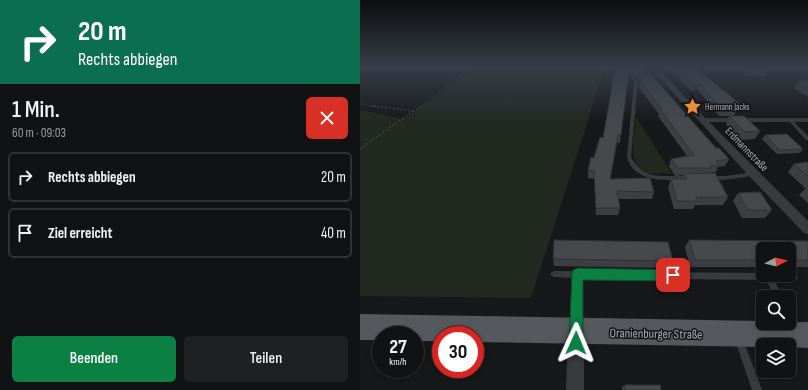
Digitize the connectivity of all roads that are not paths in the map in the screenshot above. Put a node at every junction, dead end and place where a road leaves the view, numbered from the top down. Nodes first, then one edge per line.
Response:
1 (636, 85) edge
2 (670, 85) edge
3 (702, 120) junction
4 (790, 120) junction
5 (808, 120) edge
6 (808, 139) edge
7 (753, 174) junction
8 (696, 178) edge
9 (703, 178) edge
10 (808, 229) edge
11 (554, 274) dead end
12 (578, 274) junction
13 (756, 277) edge
14 (360, 327) edge
15 (799, 328) edge
16 (576, 331) junction
17 (736, 334) junction
18 (575, 390) edge
19 (757, 390) edge

1 - 8 lane
2 - 3 street, Erdmannstraße
3 - 4 street
3 - 7 street, Erdmannstraße
4 - 5 street
4 - 6 lane
7 - 9 lane
7 - 10 street, Erdmannstraße
11 - 12 lane
12 - 13 lane
12 - 16 lane
14 - 16 main road, Oranienburger Straße
15 - 17 main road, Oranienburger Straße
16 - 17 main road, Oranienburger Straße
16 - 18 street
17 - 19 lane

